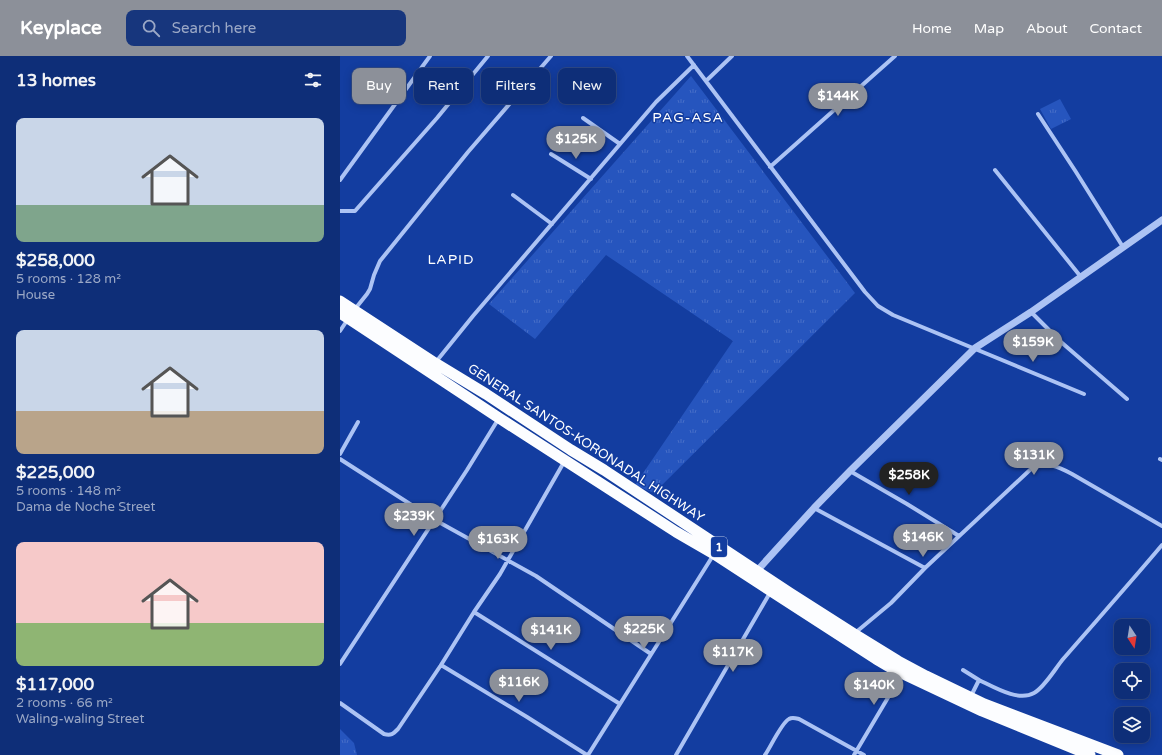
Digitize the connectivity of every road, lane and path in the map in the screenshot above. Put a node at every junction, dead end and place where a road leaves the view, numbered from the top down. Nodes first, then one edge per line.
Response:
1 (430, 56) edge
2 (488, 56) edge
3 (551, 56) edge
4 (687, 56) edge
5 (732, 56) edge
6 (895, 56) edge
7 (694, 64) junction
8 (706, 80) junction
9 (1038, 114) dead end
10 (584, 118) dead end
11 (620, 144) junction
12 (551, 154) dead end
13 (770, 167) junction
14 (995, 170) dead end
15 (591, 179) junction
16 (340, 180) edge
17 (513, 195) dead end
18 (340, 211) edge
19 (1162, 220) edge
20 (552, 224) junction
21 (1123, 247) junction
22 (1081, 277) junction
23 (340, 301) edge
24 (1031, 312) junction
25 (347, 314) edge
26 (340, 331) edge
27 (975, 348) junction
28 (433, 368) junction
29 (1084, 394) dead end
30 (1127, 399) dead end
31 (499, 418) junction
32 (358, 422) dead end
33 (340, 454) edge
34 (340, 459) edge
35 (565, 460) junction
36 (850, 471) junction
37 (814, 508) junction
38 (435, 520) junction
39 (1162, 526) edge
40 (959, 536) junction
41 (1162, 545) edge
42 (714, 554) junction
43 (507, 560) junction
44 (925, 568) junction
45 (754, 575) junction
46 (773, 587) junction
47 (474, 612) junction
48 (854, 634) junction
49 (651, 654) junction
50 (340, 664) edge
51 (441, 665) junction
52 (905, 669) junction
53 (962, 670) dead end
54 (979, 680) junction
55 (971, 697) junction
56 (340, 703) edge
57 (620, 704) junction
58 (855, 753) edge
59 (587, 755) edge
60 (676, 755) edge
61 (765, 755) edge
62 (864, 755) edge
63 (1090, 755) edge
64 (1118, 755) edge

1 - 16 street
2 - 18 street
3 - 25 street
4 - 7 street
5 - 8 street
6 - 13 street
7 - 8 street
7 - 11 street
8 - 13 street
9 - 21 street
10 - 11 street
11 - 15 street
12 - 15 street
13 - 27 street
14 - 22 street
15 - 20 street
17 - 20 street
19 - 21 street
20 - 28 street
21 - 22 street
22 - 24 street
23 - 25 highway, GENERAL SANTOS-KORONADAL HIGHWAY / 1
24 - 27 street
24 - 30 street
25 - 26 street
25 - 28 highway, GENERAL SANTOS-KORONADAL HIGHWAY / 1
27 - 29 street
27 - 36 street
28 - 31 highway, GENERAL SANTOS-KORONADAL HIGHWAY / 1
28 - 45 highway, GENERAL SANTOS-KORONADAL HIGHWAY / 1
31 - 35 highway, GENERAL SANTOS-KORONADAL HIGHWAY / 1
31 - 38 street
32 - 33 street
34 - 38 street
35 - 42 highway, GENERAL SANTOS-KORONADAL HIGHWAY / 1
35 - 43 street
36 - 37 street
36 - 40 street
37 - 44 street
37 - 45 street
38 - 43 street
38 - 50 street
39 - 40 street
40 - 44 street
41 - 54 street
42 - 45 highway, GENERAL SANTOS-KORONADAL HIGHWAY / 1
42 - 49 street
43 - 47 street
43 - 49 street
44 - 48 street
45 - 46 highway, GENERAL SANTOS-KORONADAL HIGHWAY / 1
46 - 48 highway, GENERAL SANTOS-KORONADAL HIGHWAY / 1
46 - 52 highway, GENERAL SANTOS-KORONADAL HIGHWAY / 1
46 - 60 street
47 - 51 street
47 - 57 street
48 - 52 highway, GENERAL SANTOS-KORONADAL HIGHWAY / 1
49 - 57 street
51 - 56 street
51 - 59 street
52 - 55 highway, GENERAL SANTOS-KORONADAL HIGHWAY / 1
52 - 58 street
52 - 63 highway, GENERAL SANTOS-KORONADAL HIGHWAY / 1
53 - 54 street
54 - 55 street
55 - 64 highway, GENERAL SANTOS-KORONADAL HIGHWAY / 1
57 - 59 street
58 - 61 street
58 - 62 street

